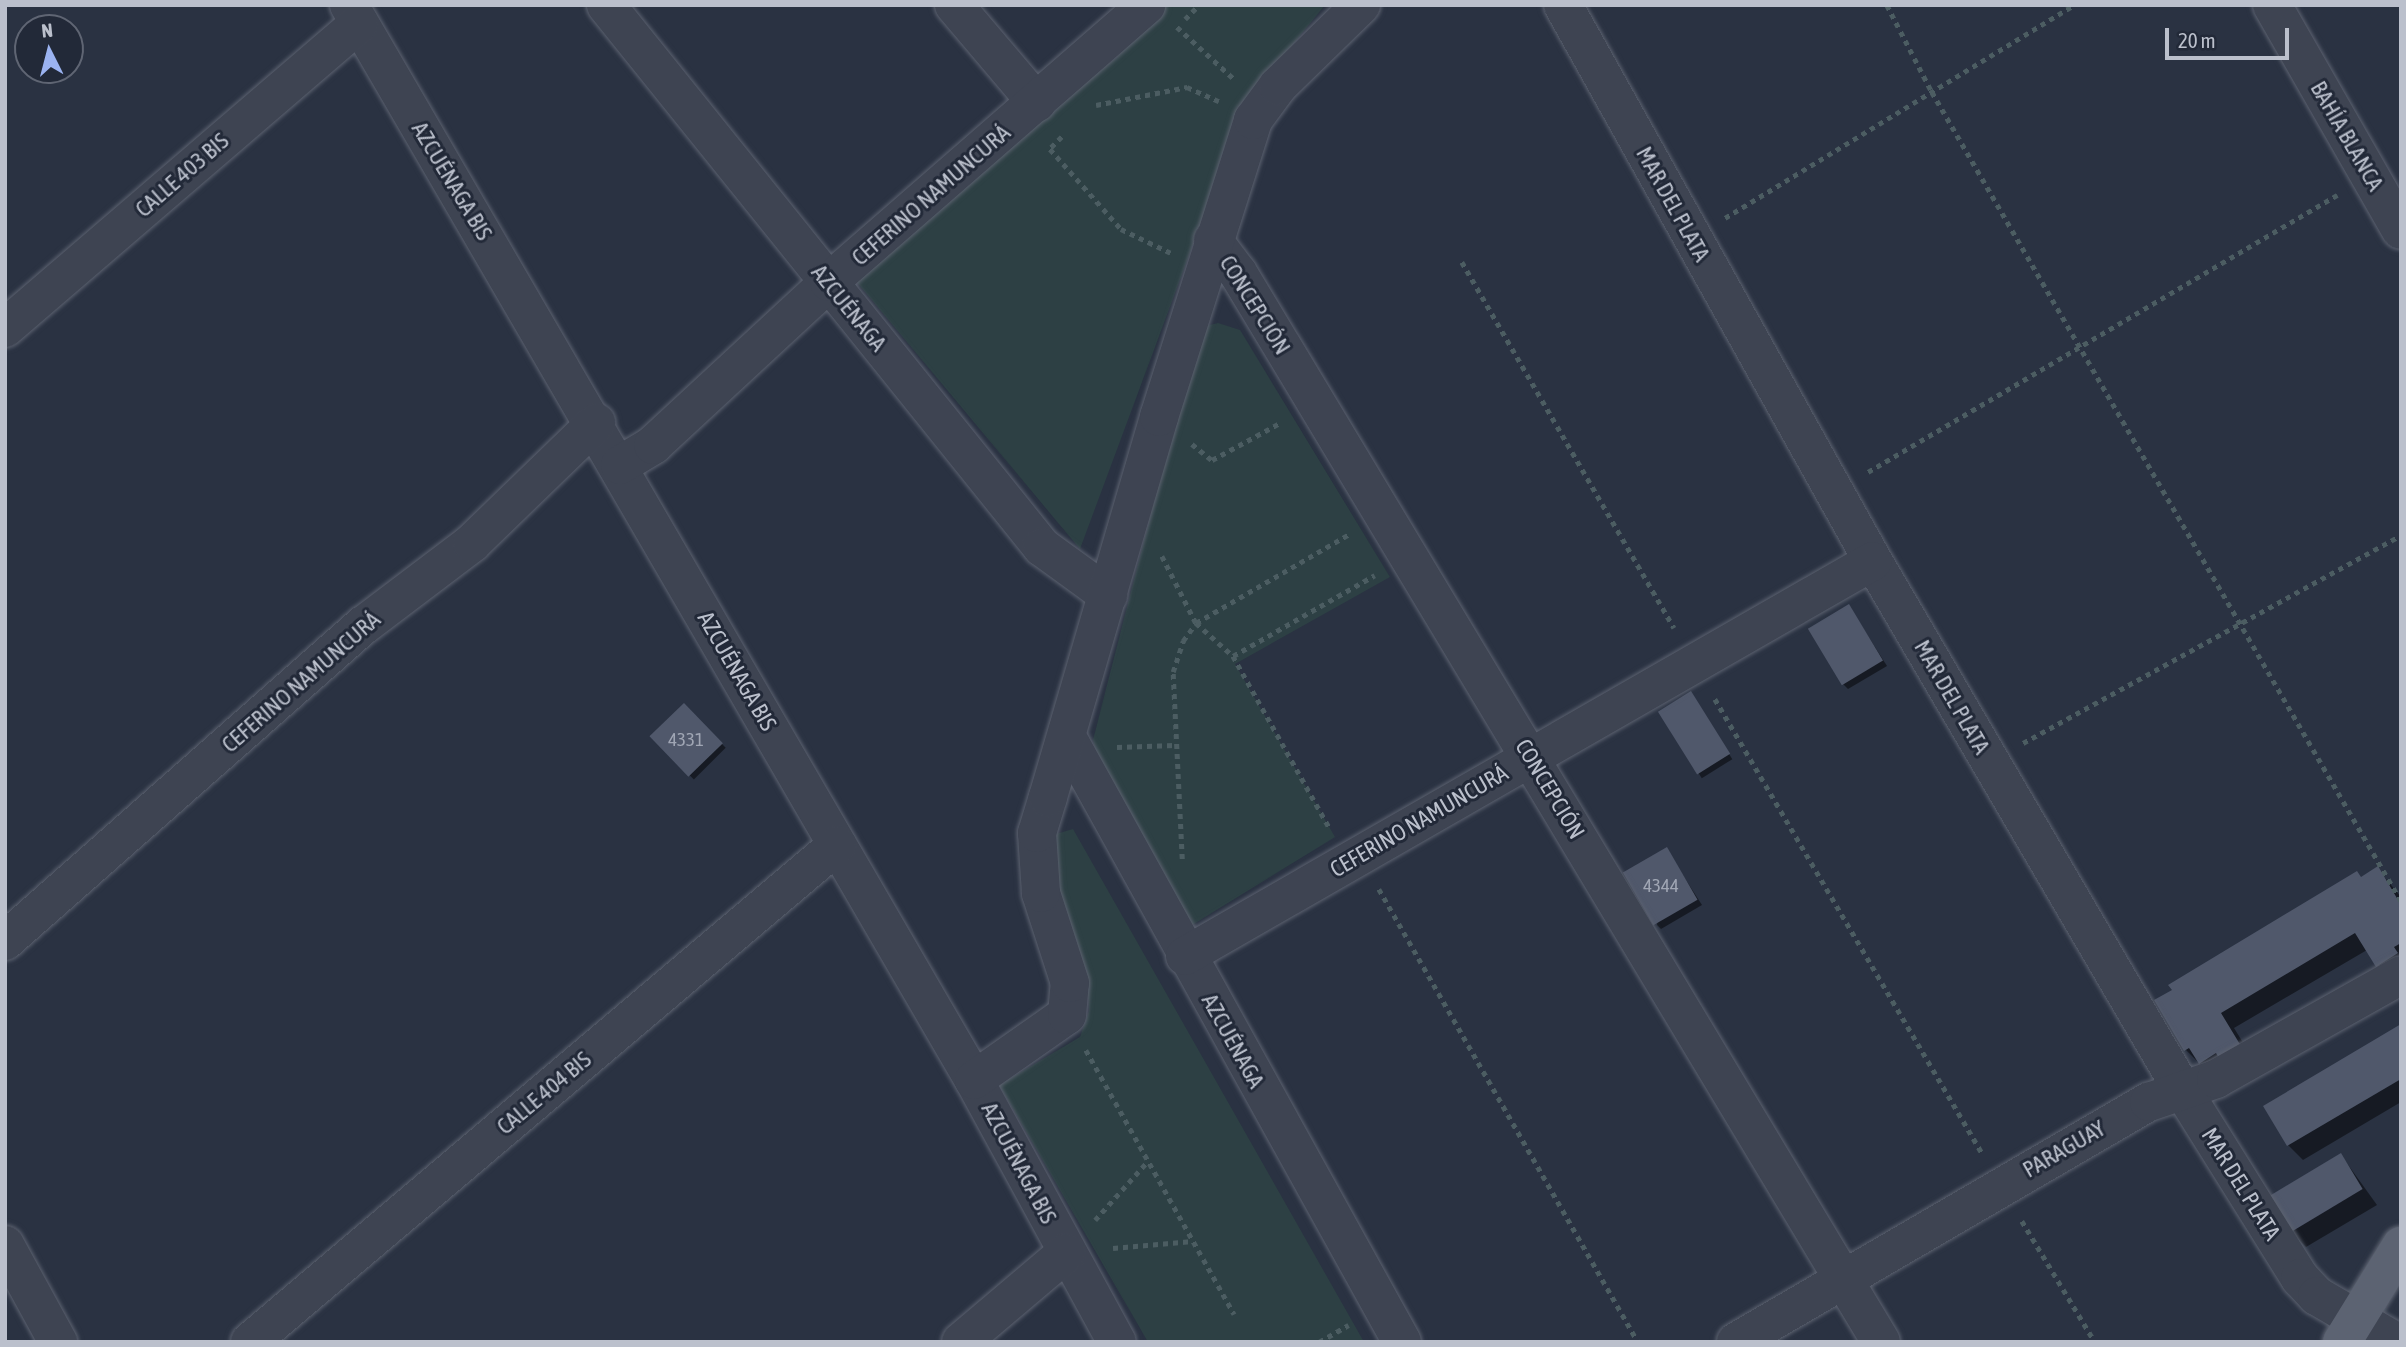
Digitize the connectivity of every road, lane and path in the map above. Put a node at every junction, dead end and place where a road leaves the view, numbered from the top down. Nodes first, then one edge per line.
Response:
1 (606, 5) edge
2 (954, 5) edge
3 (1199, 5) edge
4 (1361, 5) edge
5 (1563, 5) edge
6 (1887, 5) edge
7 (2074, 5) edge
8 (2272, 5) edge
9 (354, 14) edge
10 (1161, 20) edge
11 (1177, 26) junction
12 (1233, 78) dead end
13 (1931, 92) junction
14 (1104, 97) dead end
15 (1220, 102) dead end
16 (1037, 103) junction
17 (1095, 105) junction
18 (1086, 114) dead end
19 (1068, 132) dead end
20 (2369, 176) junction
21 (2401, 230) edge
22 (1692, 238) junction
23 (1213, 240) junction
24 (1174, 255) dead end
25 (1462, 262) dead end
26 (829, 282) junction
27 (5, 328) edge
28 (2079, 346) junction
29 (1316, 404) junction
30 (1159, 417) junction
31 (596, 423) junction
32 (620, 465) junction
33 (1834, 492) junction
34 (1135, 502) junction
35 (1383, 515) junction
36 (2401, 535) edge
37 (1408, 556) junction
38 (1873, 561) junction
39 (1108, 595) junction
40 (1196, 623) junction
41 (2241, 625) junction
42 (1233, 656) junction
43 (1695, 664) junction
44 (1175, 745) junction
45 (1073, 752) junction
46 (1530, 756) junction
47 (1989, 762) junction
48 (837, 845) junction
49 (1354, 858) junction
50 (1182, 867) dead end
51 (2401, 901) edge
52 (5, 941) edge
53 (1185, 956) junction
54 (2401, 975) edge
55 (1067, 1015) junction
56 (974, 1080) junction
57 (2183, 1091) junction
58 (1149, 1161) junction
59 (2001, 1185) junction
60 (1193, 1241) junction
61 (5, 1245) edge
62 (2401, 1246) edge
63 (1066, 1252) junction
64 (1843, 1278) junction
65 (1234, 1314) dead end
66 (2349, 1330) edge
67 (58, 1342) edge
68 (250, 1342) edge
69 (961, 1342) edge
70 (1116, 1342) edge
71 (1402, 1342) edge
72 (1638, 1342) edge
73 (1736, 1342) edge
74 (1881, 1342) edge
75 (2095, 1342) edge
76 (2396, 1342) edge

1 - 26 street, AZCUÉNAGA
2 - 16 street
3 - 11 path
4 - 23 street
5 - 22 street, MAR DEL PLATA
6 - 13 path
7 - 13 path
8 - 20 street, BAHÍA BLANCA
9 - 27 street, CALLE 403 BIS
9 - 31 street, AZCUÉNAGA BIS
10 - 11 path
10 - 11 path
10 - 16 street, CEFERINO NAMUNCURÁ
11 - 12 path
13 - 22 path
13 - 28 path
14 - 17 path
15 - 17 path
16 - 26 street, CEFERINO NAMUNCURÁ
17 - 18 path
19 - 24 path
20 - 21 street, BAHÍA BLANCA
20 - 28 path
22 - 33 street, MAR DEL PLATA
23 - 29 street, CONCEPCIÓN
23 - 30 street
25 - 43 path
26 - 32 street, CEFERINO NAMUNCURÁ
26 - 39 street, AZCUÉNAGA
28 - 33 path
28 - 41 path
29 - 30 path
29 - 35 street, CONCEPCIÓN
30 - 34 street
31 - 32 street, AZCUÉNAGA BIS
31 - 52 street, CEFERINO NAMUNCURÁ
32 - 48 street, AZCUÉNAGA BIS
33 - 38 street, MAR DEL PLATA
34 - 39 street
34 - 40 path
35 - 37 street, CONCEPCIÓN
35 - 40 path
36 - 41 path
37 - 42 path
37 - 46 street, CONCEPCIÓN
38 - 43 street, CEFERINO NAMUNCURÁ
38 - 47 street, MAR DEL PLATA
39 - 45 street
40 - 42 path
40 - 44 path
41 - 47 path
41 - 51 path
42 - 49 path
43 - 46 street, CEFERINO NAMUNCURÁ
43 - 59 path
44 - 45 path
44 - 50 path
45 - 53 street, AZCUÉNAGA
45 - 55 street
46 - 49 street, CEFERINO NAMUNCURÁ
46 - 64 street, CONCEPCIÓN
47 - 57 street, MAR DEL PLATA
48 - 56 street, AZCUÉNAGA BIS
48 - 68 street, CALLE 404 BIS
49 - 53 street, CEFERINO NAMUNCURÁ
49 - 72 path
53 - 71 street, AZCUÉNAGA
54 - 57 street, PARAGUAY
55 - 56 street
55 - 58 path
56 - 63 street, AZCUÉNAGA BIS
57 - 59 street, PARAGUAY
57 - 66 street, MAR DEL PLATA
58 - 60 path
58 - 63 path
59 - 64 street, PARAGUAY
59 - 75 path
60 - 63 path
60 - 65 path
61 - 67 street
62 - 66 main road
63 - 69 street
63 - 70 street, AZCUÉNAGA BIS
64 - 73 street, PARAGUAY
64 - 74 street, CONCEPCIÓN
66 - 76 street, MAR DEL PLATA

